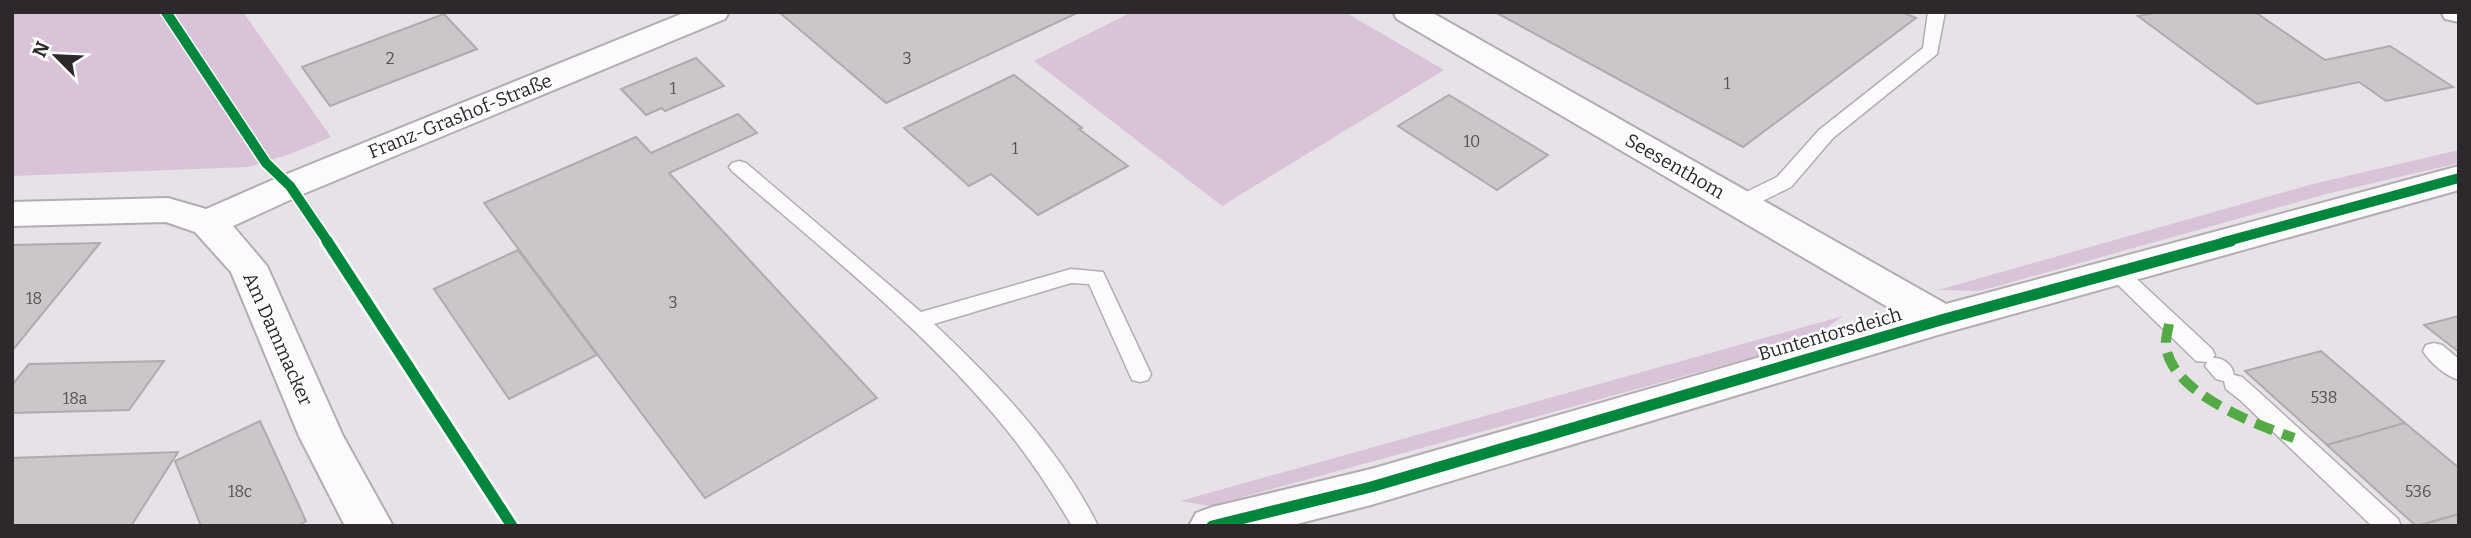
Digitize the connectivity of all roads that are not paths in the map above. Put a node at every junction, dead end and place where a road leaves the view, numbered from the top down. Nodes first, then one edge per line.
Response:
1 (714, 12) edge
2 (1408, 12) edge
3 (1937, 12) edge
4 (739, 167) dead end
5 (2459, 178) edge
6 (1739, 204) junction
7 (12, 214) edge
8 (208, 223) junction
9 (2118, 273) junction
10 (1941, 320) junction
11 (917, 321) junction
12 (2434, 351) dead end
13 (2459, 372) edge
14 (1140, 374) dead end
15 (1217, 525) edge
16 (370, 526) edge
17 (1086, 526) edge
18 (2389, 526) edge

1 - 8 street, Franz-Grashof-Straße
2 - 6 street, Seesenthom
3 - 6 lane
4 - 11 lane
5 - 9 street, Buntentorsdeich
6 - 10 street, Seesenthom
7 - 8 street, Am Dammacker
8 - 16 street, Am Dammacker
9 - 10 street, Buntentorsdeich
9 - 18 lane
10 - 15 street, Buntentorsdeich
11 - 14 lane
11 - 17 lane
12 - 13 lane

